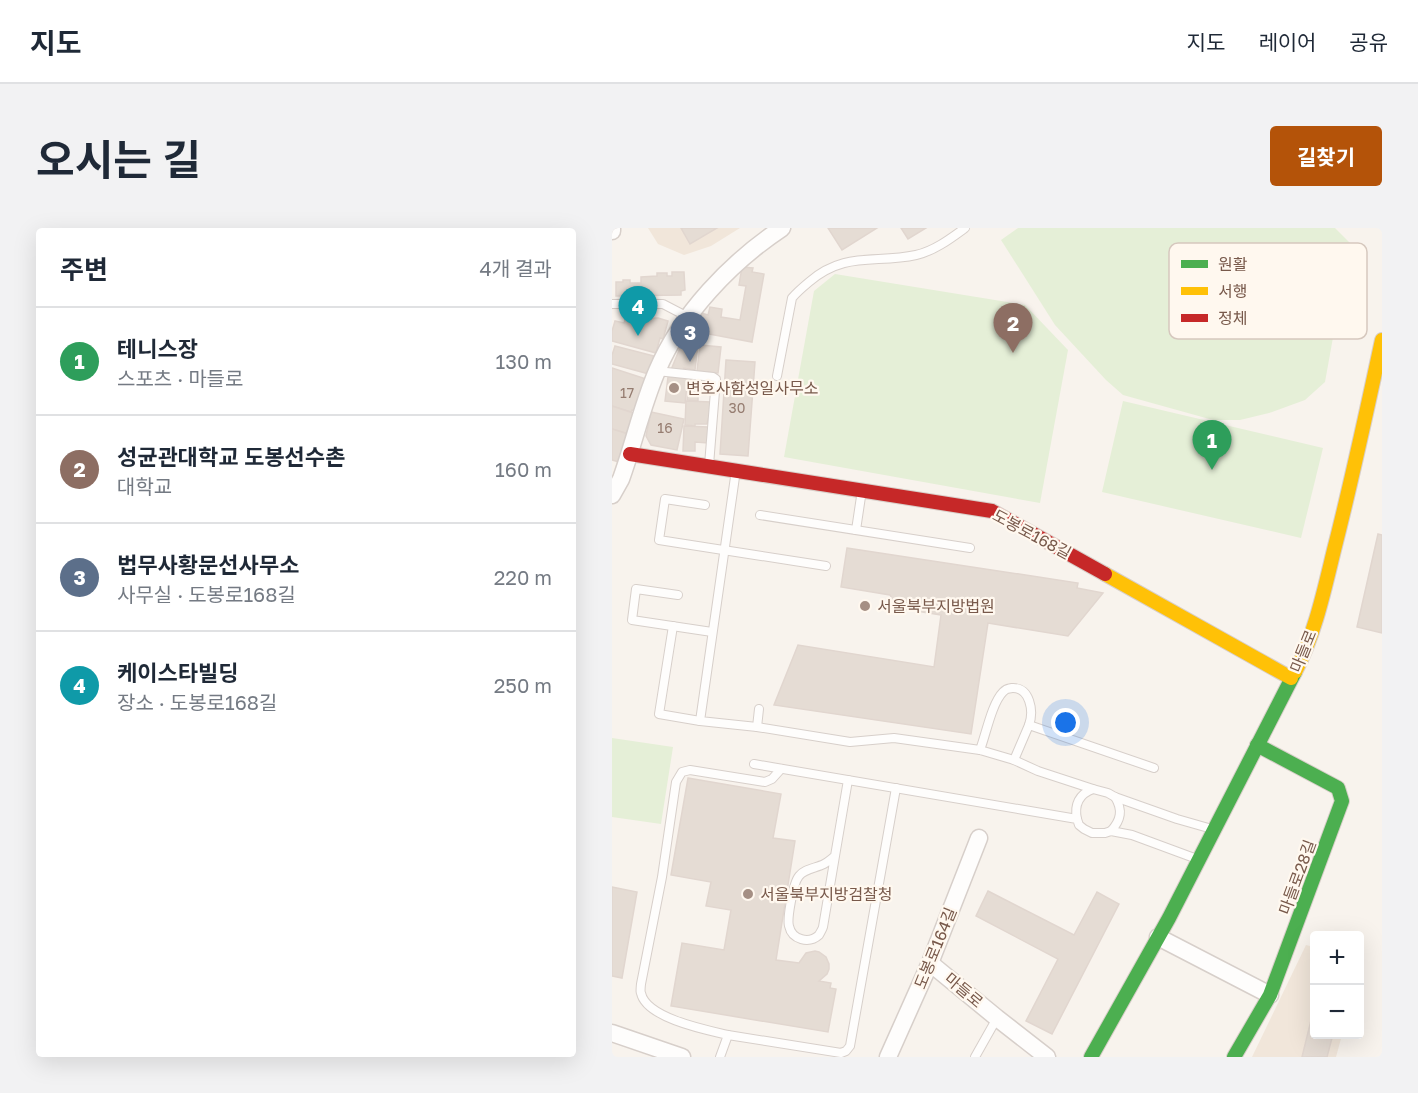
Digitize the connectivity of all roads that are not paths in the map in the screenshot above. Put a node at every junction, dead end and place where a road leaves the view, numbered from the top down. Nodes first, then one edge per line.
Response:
1 (965, 228) edge
2 (779, 229) edge
3 (612, 304) edge
4 (688, 317) junction
5 (1382, 340) edge
6 (1379, 368) edge
7 (657, 371) junction
8 (777, 376) dead end
9 (1376, 395) edge
10 (630, 454) junction
11 (709, 466) junction
12 (736, 470) junction
13 (862, 490) junction
14 (612, 495) edge
15 (705, 505) dead end
16 (760, 515) dead end
17 (856, 530) junction
18 (970, 548) dead end
19 (724, 551) junction
20 (825, 566) dead end
21 (678, 596) dead end
22 (673, 626) junction
23 (712, 632) junction
24 (1291, 678) junction
25 (759, 709) dead end
26 (700, 721) junction
27 (1029, 725) junction
28 (757, 728) junction
29 (1257, 745) junction
30 (980, 750) junction
31 (1014, 760) junction
32 (754, 764) dead end
33 (1154, 768) dead end
34 (782, 769) junction
35 (848, 780) junction
36 (896, 788) junction
37 (1093, 789) junction
38 (1115, 797) junction
39 (1077, 819) junction
40 (1213, 830) junction
41 (1110, 831) junction
42 (979, 838) dead end
43 (835, 856) junction
44 (1198, 860) junction
45 (1158, 937) junction
46 (930, 963) junction
47 (1270, 995) junction
48 (997, 1018) junction
49 (612, 1033) edge
50 (728, 1035) junction
51 (682, 1057) edge
52 (720, 1057) edge
53 (888, 1057) edge
54 (975, 1057) edge
55 (1047, 1057) edge
56 (1091, 1057) edge
57 (1234, 1057) edge

1 - 8 lane
2 - 4 street
3 - 4 lane
4 - 7 street
5 - 6 street, 마들로
6 - 9 street, 마들로
7 - 10 street
7 - 11 lane
9 - 24 street, 마들로
10 - 11 street, 도봉로168길
10 - 14 street
11 - 12 street, 도봉로168길
12 - 13 street, 도봉로168길
12 - 19 lane
13 - 17 lane
13 - 24 street, 도봉로168길
15 - 19 lane
16 - 17 lane
17 - 18 lane
19 - 20 lane
19 - 23 lane
21 - 22 lane
22 - 23 lane
22 - 26 lane
23 - 26 lane
24 - 29 street, 마들로
25 - 28 lane
26 - 28 lane
27 - 30 lane
27 - 31 lane
27 - 33 lane
28 - 30 lane
29 - 40 street, 마들로
29 - 47 street, 마들로28길
30 - 31 lane
31 - 37 lane
32 - 34 lane
34 - 35 lane
34 - 50 lane
35 - 36 lane
35 - 43 lane
36 - 39 lane
36 - 50 lane
37 - 38 lane
37 - 39 lane
38 - 40 lane
38 - 41 lane
39 - 41 lane
40 - 44 street, 마들로
41 - 44 lane
42 - 46 street, 도봉로164길
43 - 43 lane
44 - 45 street, 마들로
45 - 47 street
45 - 56 street, 마들로
46 - 48 street, 마들로
46 - 53 street, 도봉로164길
47 - 57 street, 마들로28길
48 - 54 lane, 마들로
48 - 55 street, 마들로
49 - 51 street
50 - 52 lane

